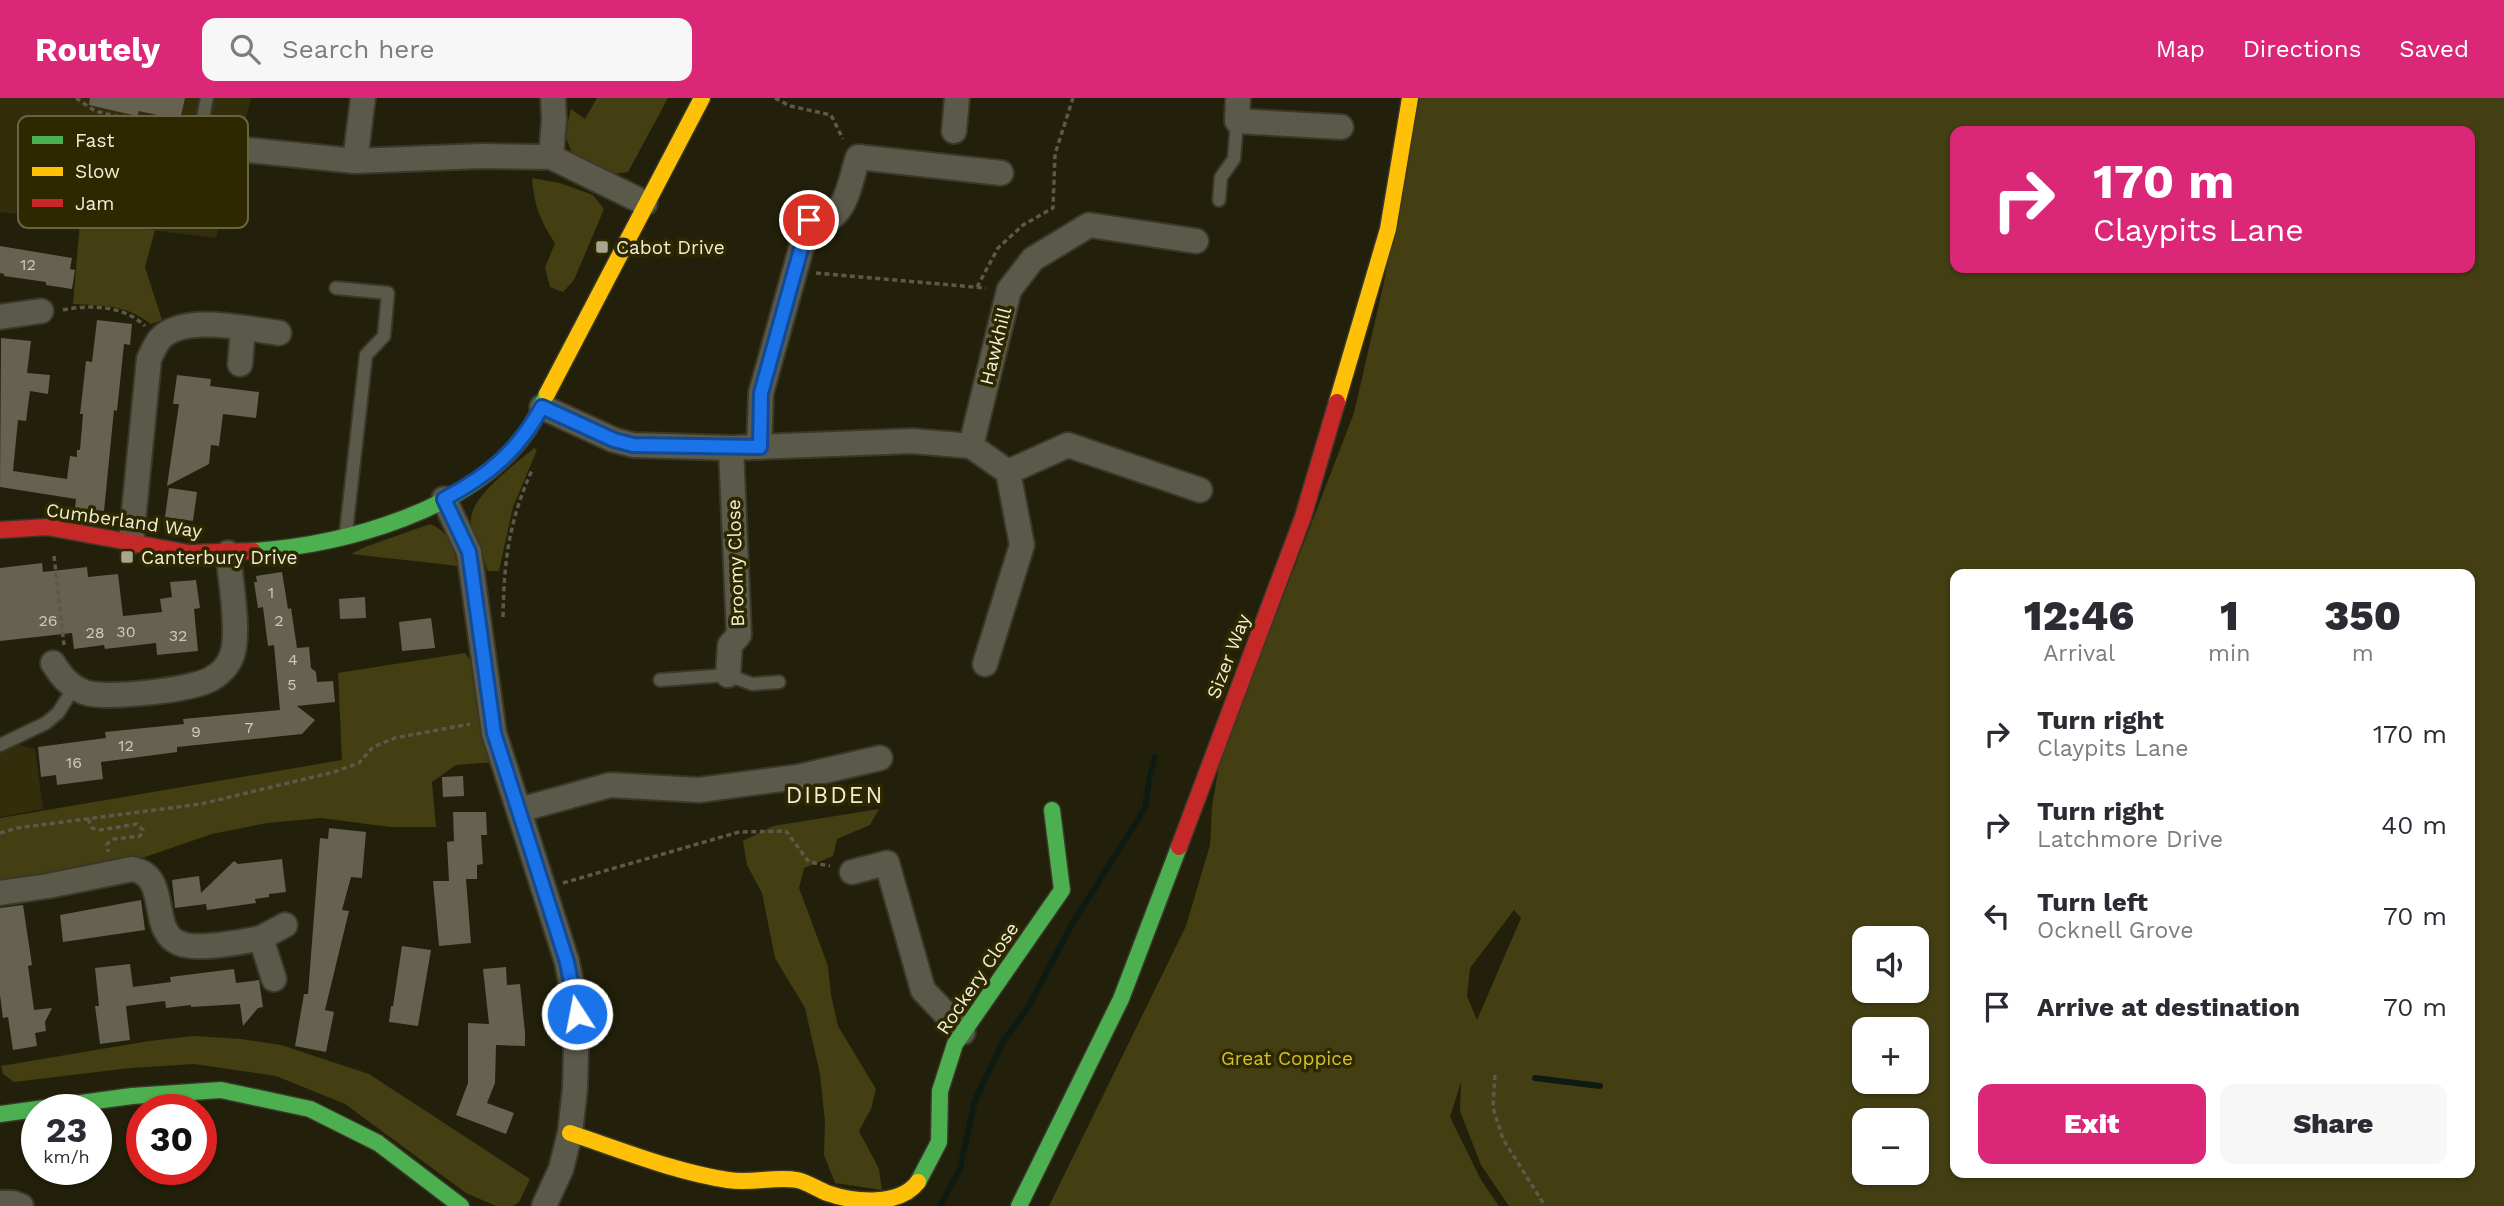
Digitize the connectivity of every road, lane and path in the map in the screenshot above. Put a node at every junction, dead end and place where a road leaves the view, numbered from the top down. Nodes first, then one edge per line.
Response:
1 (76, 98) edge
2 (207, 98) edge
3 (363, 98) edge
4 (553, 98) edge
5 (702, 98) edge
6 (775, 98) edge
7 (957, 98) edge
8 (1073, 98) edge
9 (1410, 98) edge
10 (1238, 109) edge
11 (128, 114) dead end
12 (115, 116) edge
13 (126, 116) edge
14 (202, 116) edge
15 (1341, 127) dead end
16 (954, 131) dead end
17 (248, 150) edge
18 (551, 157) junction
19 (858, 157) junction
20 (355, 161) junction
21 (1001, 173) dead end
22 (1219, 200) dead end
23 (645, 203) junction
24 (1196, 241) dead end
25 (795, 271) junction
26 (977, 287) junction
27 (336, 288) dead end
28 (1009, 290) junction
29 (41, 311) joint
30 (0, 317) edge
31 (243, 329) junction
32 (279, 333) dead end
33 (159, 340) junction
34 (240, 364) dead end
35 (542, 407) junction
36 (971, 446) junction
37 (760, 447) junction
38 (731, 448) junction
39 (536, 462) dead end
40 (1008, 472) junction
41 (1200, 490) dead end
42 (444, 499) junction
43 (51, 527) junction
44 (0, 530) edge
45 (346, 535) junction
46 (131, 541) junction
47 (228, 553) junction
48 (503, 629) dead end
49 (985, 664) dead end
50 (728, 676) junction
51 (65, 677) junction
52 (660, 680) dead end
53 (779, 682) dead end
54 (492, 719) junction
55 (0, 745) edge
56 (880, 758) dead end
57 (519, 810) junction
58 (1052, 810) dead end
59 (88, 819) junction
60 (0, 833) edge
61 (132, 869) junction
62 (852, 872) joint
63 (544, 888) junction
64 (0, 893) edge
65 (285, 925) dead end
66 (261, 938) junction
67 (274, 979) dead end
68 (963, 1032) junction
69 (1496, 1075) dead end
70 (0, 1114) edge
71 (570, 1133) junction
72 (0, 1203) edge
73 (21, 1206) edge
74 (461, 1206) edge
75 (544, 1206) edge
76 (1019, 1206) edge
77 (1545, 1206) edge

1 - 12 path
2 - 14 lane
3 - 20 street
4 - 18 street
5 - 23 street, Cumberland Way
6 - 19 path
7 - 16 street
8 - 26 path
9 - 76 street, Sizer Way
10 - 15 street
10 - 22 lane
11 - 13 path
17 - 20 street
18 - 20 street
18 - 23 street
19 - 21 street
19 - 25 street
23 - 35 street, Cumberland Way
24 - 28 street, Hawkhill
25 - 26 path
25 - 37 street
26 - 28 path
27 - 45 lane
28 - 36 street, Hawkhill
29 - 30 street
29 - 33 path
31 - 32 street
31 - 33 street
31 - 34 street
33 - 46 street
35 - 38 street
35 - 42 street, Cumberland Way
36 - 37 street
36 - 40 street
37 - 38 street
38 - 50 street, Broomy Close
39 - 48 path
40 - 41 street
40 - 49 street
42 - 45 street, Cumberland Way
42 - 54 street
43 - 44 street, Cumberland Way
43 - 46 street, Cumberland Way
43 - 51 path
45 - 47 street, Cumberland Way
46 - 47 street, Cumberland Way
47 - 51 street
50 - 52 lane
50 - 53 lane
51 - 55 lane
54 - 57 street
54 - 59 path
56 - 57 street
57 - 63 street
58 - 68 street, Rockery Close
59 - 60 path
59 - 61 path
61 - 64 street
61 - 66 street
62 - 63 path
62 - 68 street
63 - 71 street
65 - 66 street
66 - 67 street
68 - 71 street, Rockery Close
69 - 77 path
70 - 74 street
71 - 75 street
72 - 73 street

